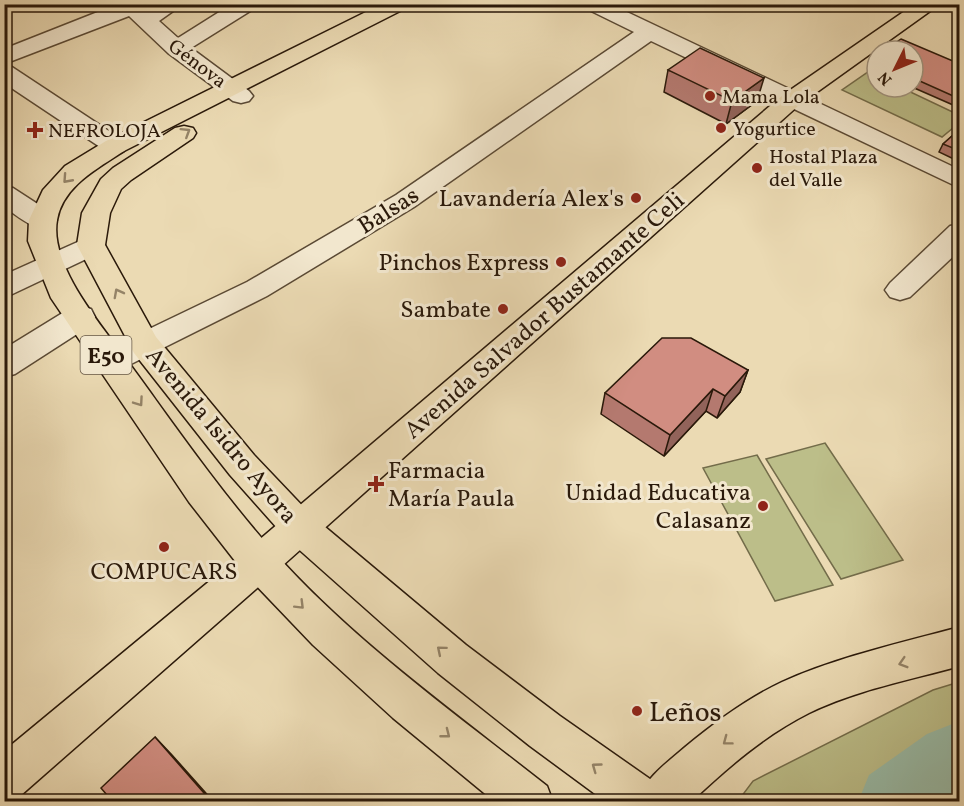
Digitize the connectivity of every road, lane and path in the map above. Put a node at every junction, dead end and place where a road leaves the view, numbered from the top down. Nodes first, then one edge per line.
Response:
1 (173, 4) edge
2 (248, 4) edge
3 (399, 4) edge
4 (592, 4) edge
5 (926, 5) edge
6 (134, 11) edge
7 (4, 31) edge
8 (649, 32) junction
9 (176, 48) junction
10 (14, 54) edge
11 (4, 72) edge
12 (237, 93) junction
13 (791, 100) junction
14 (115, 146) junction
15 (960, 180) edge
16 (4, 194) edge
17 (43, 220) junction
18 (960, 234) edge
19 (91, 245) junction
20 (50, 264) junction
21 (4, 288) edge
22 (900, 290) dead end
23 (80, 317) junction
24 (145, 345) junction
25 (110, 361) junction
26 (4, 365) edge
27 (299, 527) junction
28 (259, 563) junction
29 (960, 646) edge
30 (4, 780) edge
31 (531, 801) edge
32 (644, 801) edge
33 (658, 801) edge

1 - 6 street
2 - 9 street
3 - 12 main road, Avenida Isidro Ayora / E50
4 - 8 street
5 - 13 main road, Avenida Salvador Bustamante Celi
6 - 9 street, Génova
6 - 10 street
7 - 10 street
8 - 13 street
8 - 24 street, Balsas
9 - 12 street, Génova
11 - 14 street
12 - 14 main road, Avenida Isidro Ayora / E50
19 -> 12 main road, Avenida Isidro Ayora / E50
13 - 15 street
13 - 27 main road, Avenida Salvador Bustamante Celi
14 -> 17 main road, Avenida Isidro Ayora / E50
16 - 17 street
17 - 20 main road, Avenida Isidro Ayora / E50
18 - 22 street
19 - 20 street
24 -> 19 main road, Avenida Isidro Ayora / E50
20 - 21 street
20 - 23 main road, Avenida Isidro Ayora / E50
23 - 25 main road, Avenida Isidro Ayora / E50
23 - 26 street
24 - 25 street, Balsas
24 - 27 main road, Avenida Isidro Ayora / E50
25 -> 28 main road, Avenida Isidro Ayora / E50
27 - 28 main road, Avenida Salvador Bustamante Celi
32 -> 27 main road, Avenida Isidro Ayora / E50
28 - 30 main road, Avenida Salvador Bustamante Celi
28 -> 31 main road, Avenida Isidro Ayora / E50
29 -> 33 main road

